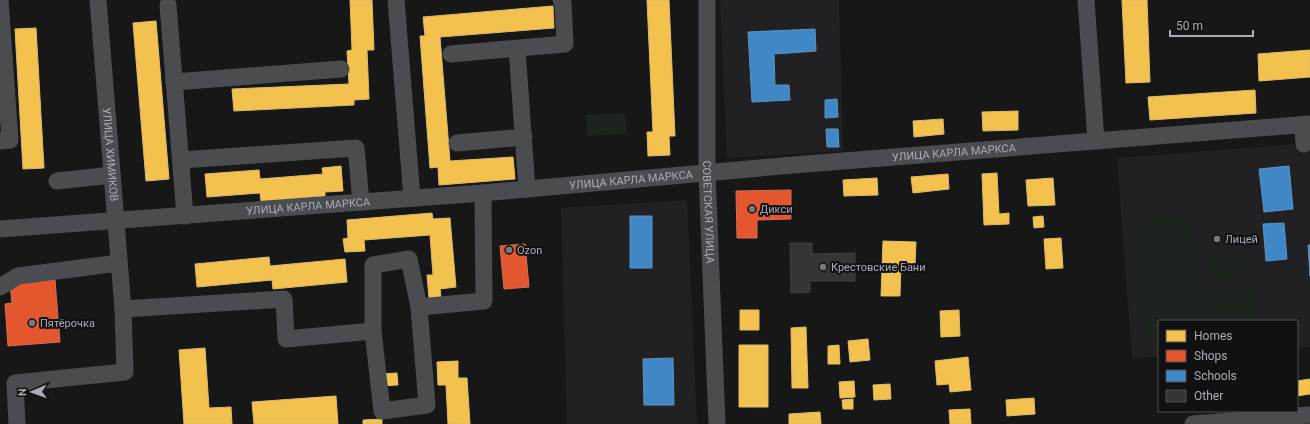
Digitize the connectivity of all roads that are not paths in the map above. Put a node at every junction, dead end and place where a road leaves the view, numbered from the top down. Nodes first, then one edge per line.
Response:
1 (0, 0) edge
2 (98, 0) edge
3 (396, 0) edge
4 (561, 0) edge
5 (707, 0) edge
6 (1086, 0) edge
7 (168, 5) dead end
8 (517, 49) junction
9 (452, 54) dead end
10 (341, 69) dead end
11 (174, 82) junction
12 (1306, 125) edge
13 (524, 137) junction
14 (0, 141) edge
15 (1096, 141) junction
16 (457, 143) dead end
17 (1304, 144) dead end
18 (181, 160) junction
19 (707, 173) junction
20 (112, 175) junction
21 (57, 181) dead end
22 (527, 189) junction
23 (483, 193) junction
24 (412, 198) junction
25 (360, 202) junction
26 (185, 216) junction
27 (116, 221) junction
28 (0, 229) edge
29 (119, 264) junction
30 (0, 288) edge
31 (419, 307) junction
32 (123, 309) junction
33 (373, 331) junction
34 (1310, 415) edge
35 (17, 424) edge
36 (717, 424) edge
37 (1193, 424) edge

1 - 14 street
2 - 20 street, УЛИЦА ХИМИКОВ
3 - 24 street
4 - 8 street
5 - 19 street, СОВЕТСКАЯ УЛИЦА
6 - 15 street
7 - 11 street
8 - 9 street
8 - 13 street
10 - 11 street
11 - 18 street
12 - 15 street, УЛИЦА КАРЛА МАРКСА
12 - 17 street
13 - 16 street
13 - 22 street
15 - 19 street, УЛИЦА КАРЛА МАРКСА
18 - 25 street
18 - 26 street
19 - 22 street, УЛИЦА КАРЛА МАРКСА
19 - 36 street, СОВЕТСКАЯ УЛИЦА
20 - 21 street
20 - 27 street, УЛИЦА ХИМИКОВ
22 - 23 street, УЛИЦА КАРЛА МАРКСА
23 - 24 street, УЛИЦА КАРЛА МАРКСА
23 - 31 street
24 - 25 street, УЛИЦА КАРЛА МАРКСА
25 - 26 street, УЛИЦА КАРЛА МАРКСА
26 - 27 street, УЛИЦА КАРЛА МАРКСА
27 - 28 street, УЛИЦА КАРЛА МАРКСА
27 - 29 street, УЛИЦА ХИМИКОВ
29 - 30 street
29 - 32 street, УЛИЦА ХИМИКОВ
31 - 33 street
31 - 33 street
32 - 33 street
32 - 35 street, УЛИЦА ХИМИКОВ
34 - 37 street

